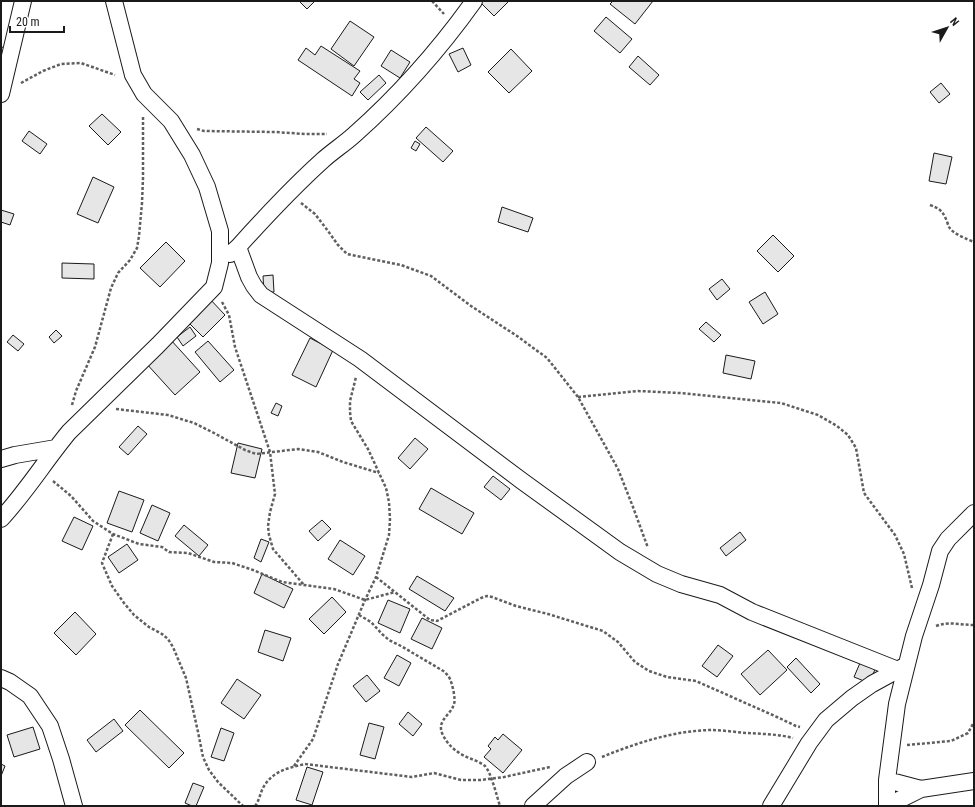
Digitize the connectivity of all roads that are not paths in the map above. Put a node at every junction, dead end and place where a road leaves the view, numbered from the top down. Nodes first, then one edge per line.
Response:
1 (23, 1) edge
2 (114, 1) edge
3 (474, 1) edge
4 (1, 94) edge
5 (238, 247) junction
6 (220, 263) junction
7 (56, 448) junction
8 (1, 460) edge
9 (974, 513) edge
10 (1, 519) edge
11 (902, 668) junction
12 (1, 678) edge
13 (587, 762) road end
14 (887, 780) junction
15 (974, 781) edge
16 (921, 789) junction
17 (74, 806) edge
18 (533, 806) edge
19 (771, 806) edge
20 (888, 806) edge

1 - 4 street
2 - 6 street
3 - 5 street
5 - 6 street
5 - 11 street
6 - 7 street
7 - 8 street
7 - 10 street
9 - 11 street
11 - 14 street
11 - 19 street
12 - 17 street
13 - 18 street
14 - 16 street
14 - 20 street
15 - 16 street
16 - 20 street

